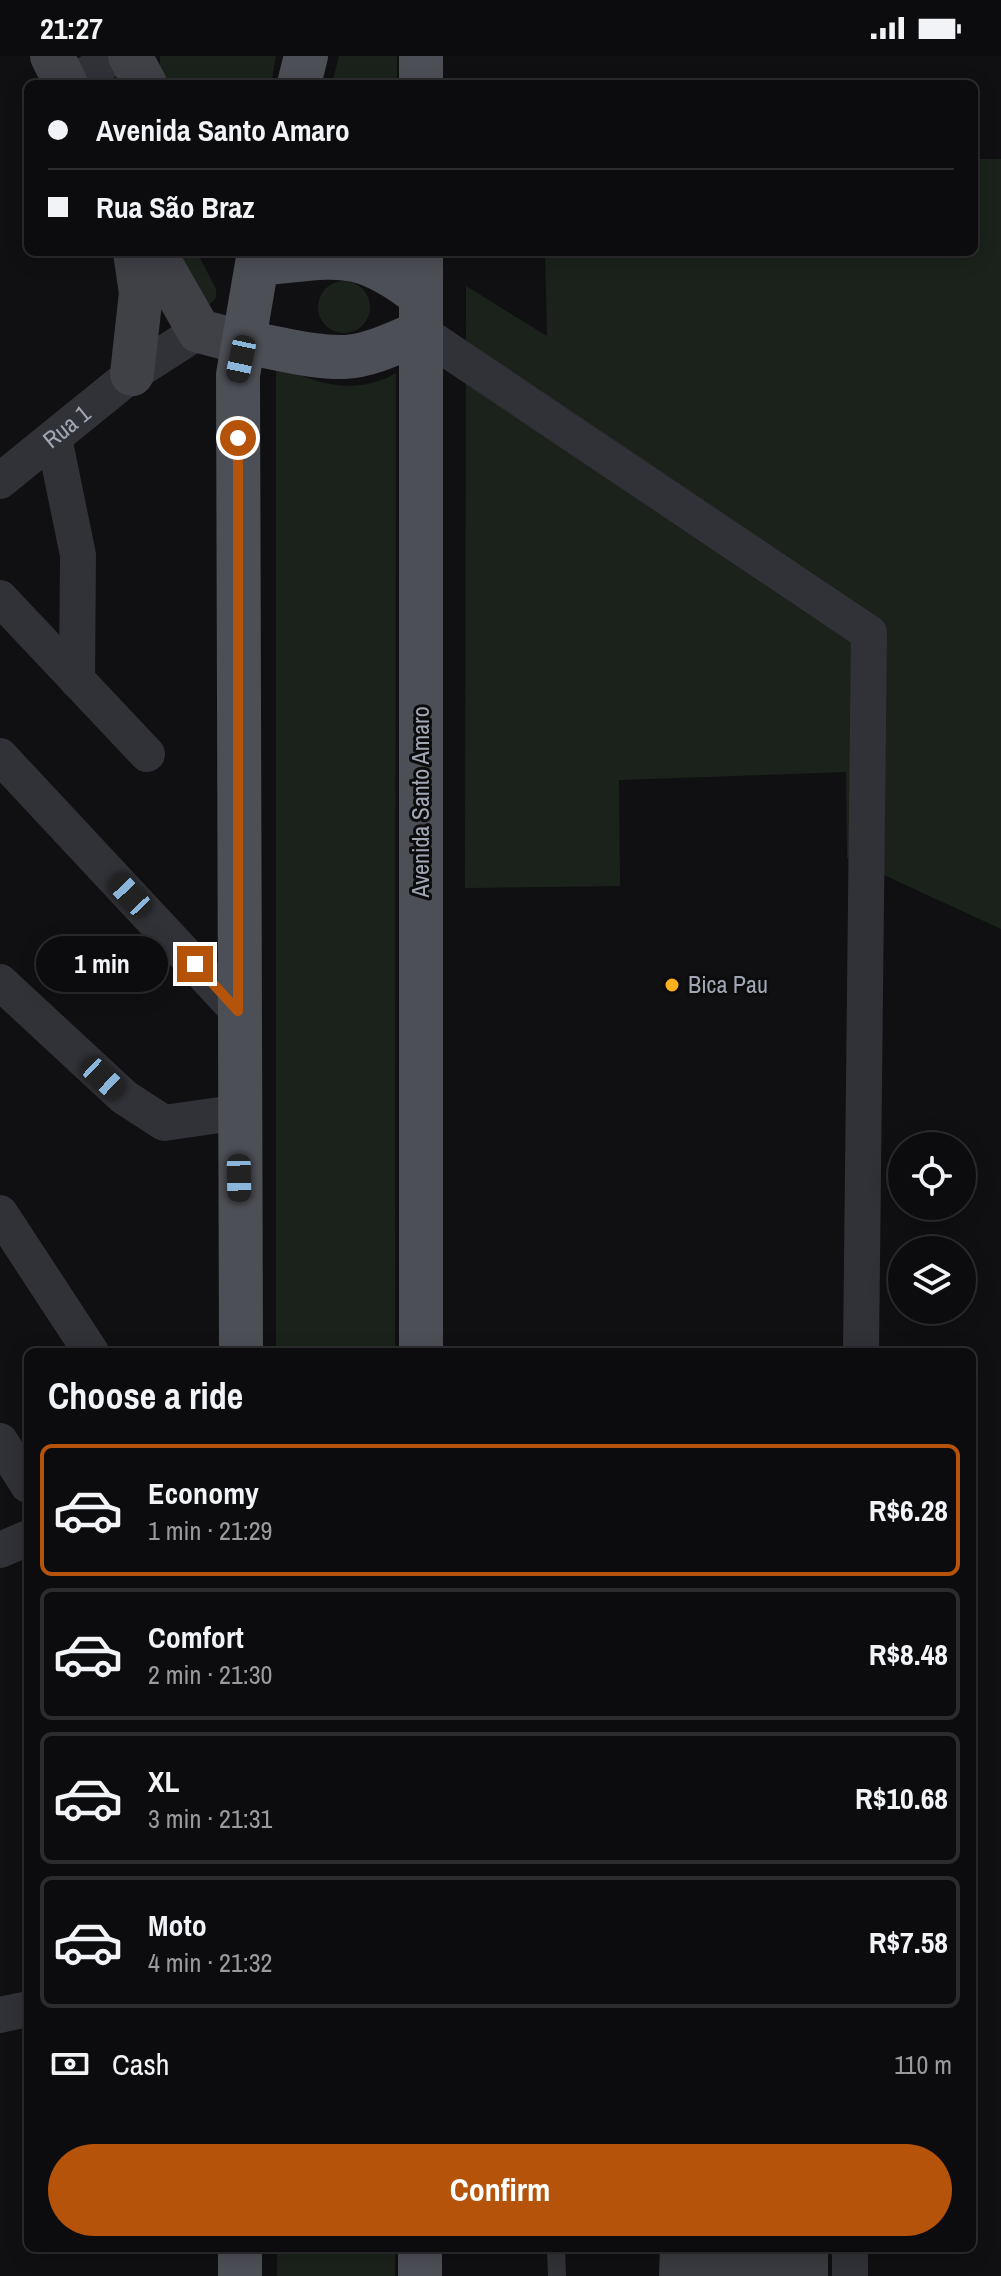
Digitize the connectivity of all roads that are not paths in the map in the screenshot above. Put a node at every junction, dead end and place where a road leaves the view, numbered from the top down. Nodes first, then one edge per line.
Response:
1 (52, 56) edge
2 (114, 56) edge
3 (130, 56) edge
4 (306, 56) edge
5 (421, 56) edge
6 (67, 80) edge
7 (75, 80) edge
8 (143, 80) edge
9 (300, 80) edge
10 (421, 80) edge
11 (136, 256) edge
12 (156, 256) edge
13 (251, 256) edge
14 (340, 256) edge
15 (421, 256) edge
16 (421, 314) junction
17 (199, 331) junction
18 (245, 343) junction
19 (132, 374) junction
20 (54, 438) junction
21 (0, 481) edge
22 (0, 598) edge
23 (77, 680) junction
24 (147, 754) dead end
25 (0, 756) edge
26 (0, 982) edge
27 (238, 1011) junction
28 (240, 1112) junction
29 (0, 1213) edge
30 (88, 1348) edge
31 (241, 1348) edge
32 (421, 1348) edge
33 (861, 1348) edge
34 (0, 1441) edge
35 (24, 1479) edge
36 (24, 1540) edge
37 (0, 1550) edge
38 (24, 2010) edge
39 (0, 2015) edge
40 (240, 2252) edge
41 (420, 2252) edge
42 (556, 2252) edge
43 (850, 2252) edge
44 (240, 2276) edge
45 (420, 2276) edge
46 (557, 2276) edge
47 (850, 2276) edge

1 - 6 street
2 - 7 street
3 - 8 street
4 - 9 main road
5 - 10 main road
11 - 19 street
12 - 17 street
13 - 18 main road
14 - 16 main road
15 - 16 main road, Avenida Santo Amaro
16 - 18 main road
16 - 32 main road, Avenida Santo Amaro
16 - 33 street
17 - 18 street
17 - 19 street, Rua 1
18 - 27 main road
19 - 20 street, Rua 1
20 - 21 street, Rua 1
20 - 23 street
22 - 23 street
23 - 24 street
25 - 27 street
26 - 28 street
27 - 28 main road
28 - 31 main road
29 - 30 street
34 - 35 street
36 - 37 street
38 - 39 street
40 - 44 main road
41 - 45 main road
42 - 46 lane
43 - 47 street

